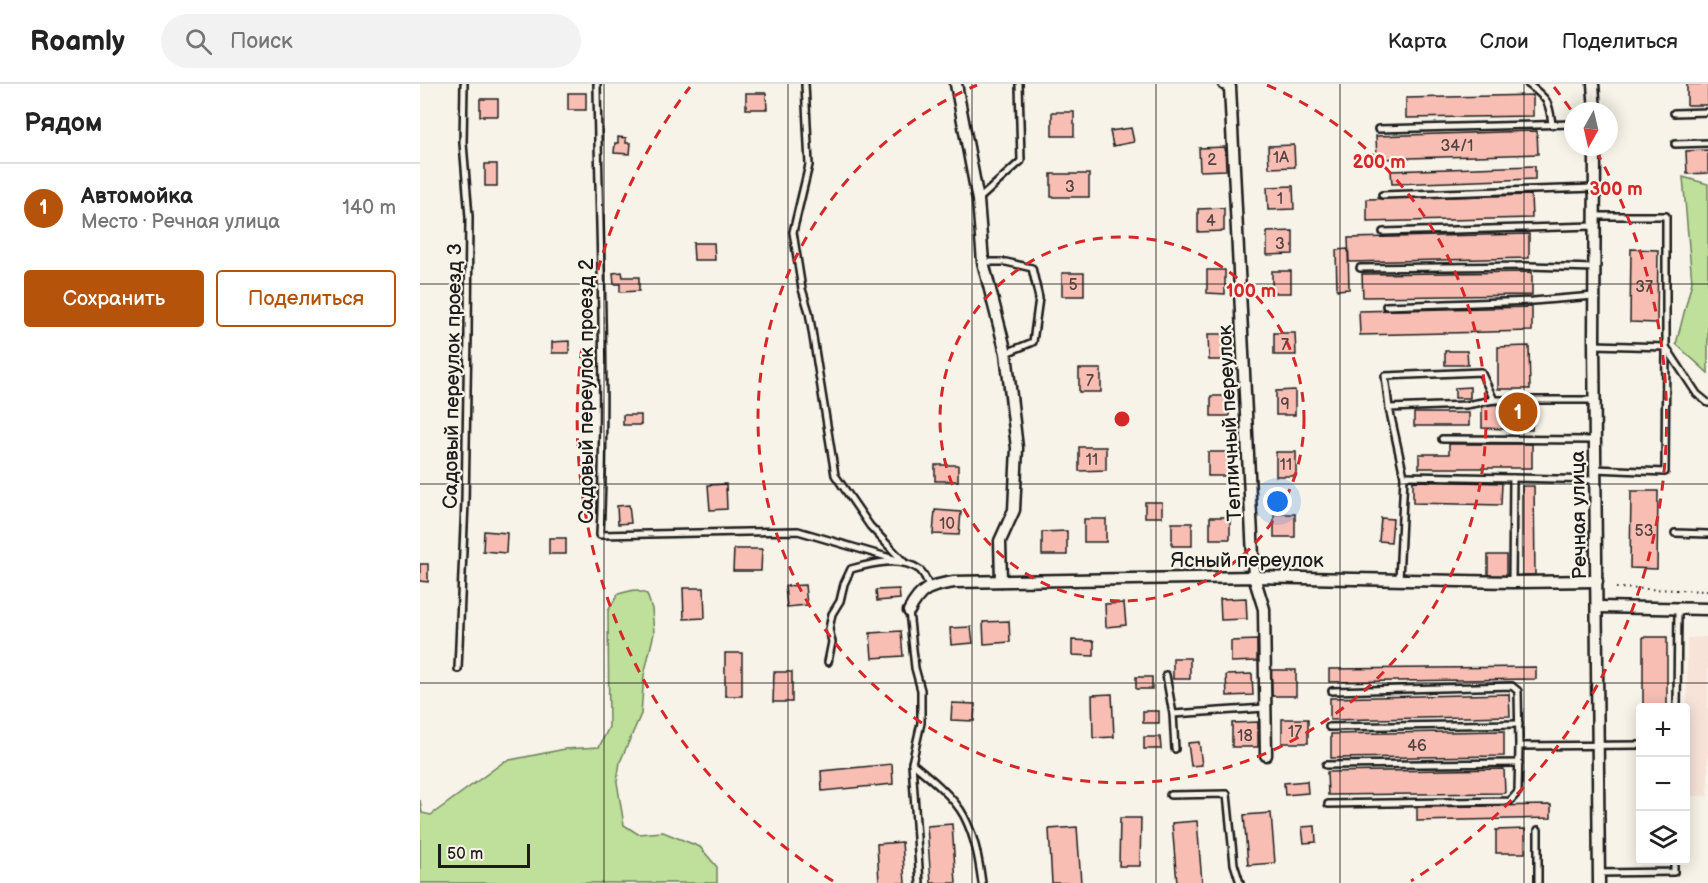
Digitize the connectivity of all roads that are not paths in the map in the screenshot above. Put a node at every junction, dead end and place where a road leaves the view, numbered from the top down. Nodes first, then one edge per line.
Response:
1 (464, 84) edge
2 (597, 84) edge
3 (805, 84) edge
4 (956, 84) edge
5 (1019, 84) edge
6 (1528, 84) edge
7 (1593, 84) edge
8 (1227, 86) edge
9 (1594, 102) edge
10 (1708, 112) edge
11 (1674, 113) dead end
12 (1552, 124) junction
13 (1564, 124) edge
14 (1378, 129) dead end
15 (1708, 143) edge
16 (1676, 144) dead end
17 (1595, 156) edge
18 (1594, 188) junction
19 (1382, 195) dead end
20 (978, 200) junction
21 (1594, 221) junction
22 (1383, 232) dead end
23 (983, 262) junction
24 (1360, 268) dead end
25 (1594, 268) junction
26 (1594, 296) junction
27 (1386, 306) dead end
28 (1594, 345) junction
29 (1666, 347) junction
30 (1006, 352) junction
31 (1494, 400) junction
32 (1595, 400) junction
33 (1708, 403) edge
34 (1389, 408) junction
35 (1442, 439) dead end
36 (1595, 440) junction
37 (1595, 474) junction
38 (1404, 476) junction
39 (1513, 478) junction
40 (1675, 533) dead end
41 (1708, 534) edge
42 (904, 562) junction
43 (1254, 576) junction
44 (1399, 580) junction
45 (1001, 581) junction
46 (1597, 581) junction
47 (1512, 582) junction
48 (929, 586) junction
49 (1598, 607) junction
50 (1678, 608) junction
51 (1708, 609) edge
52 (909, 611) joint
53 (828, 662) dead end
54 (458, 669) dead end
55 (1166, 675) dead end
56 (1332, 691) dead end
57 (1677, 703) edge
58 (1265, 708) junction
59 (1173, 714) junction
60 (1519, 724) junction
61 (1329, 727) dead end
62 (1598, 745) junction
63 (1636, 745) edge
64 (1519, 746) junction
65 (1175, 749) dead end
66 (1266, 755) dead end
67 (912, 763) junction
68 (1519, 763) junction
69 (1326, 765) dead end
70 (1170, 795) dead end
71 (1328, 804) dead end
72 (1538, 830) dead end
73 (1674, 865) edge
74 (1599, 878) edge
75 (920, 883) edge
76 (982, 883) edge
77 (1240, 883) edge
78 (1538, 883) edge

1 - 54 lane, Садовый переулок проезд 3
2 - 42 lane, Садовый переулок проезд 2
3 - 42 lane
4 - 20 street
5 - 20 lane
6 - 12 lane
7 - 9 street
8 - 43 street, Тепличный переулок
10 - 11 lane
12 - 13 lane
12 - 14 lane
15 - 16 lane
17 - 18 street, Речная улица
18 - 19 lane
18 - 21 street, Речная улица
20 - 23 street
21 - 22 lane
21 - 25 street, Речная улица
21 - 29 lane
23 - 30 street
23 - 30 lane
24 - 25 lane
25 - 26 street, Речная улица
26 - 27 lane
26 - 28 street, Речная улица
28 - 29 lane
28 - 32 street, Речная улица
29 - 33 lane
29 - 37 lane
30 - 45 street
31 - 32 lane
31 - 34 lane
31 - 34 lane
32 - 36 street, Речная улица
34 - 38 lane
35 - 36 lane
36 - 37 street, Речная улица
37 - 39 lane
37 - 46 street, Речная улица
38 - 39 lane
38 - 44 lane
39 - 47 lane
40 - 41 lane
42 - 48 lane
42 - 53 lane
43 - 44 street, Ясный переулок
43 - 45 street, Ясный переулок
43 - 58 street, Тепличный переулок
44 - 47 street, Ясный переулок
45 - 48 street, Ясный переулок
46 - 47 street, Ясный переулок
46 - 49 street, Речная улица
48 - 52 street
49 - 50 street
49 - 62 street, Речная улица
50 - 51 street
50 - 57 lane
52 - 67 lane
55 - 59 lane
56 - 60 lane
58 - 59 lane
58 - 66 street, Тепличный переулок
59 - 65 lane
60 - 61 lane
60 - 64 lane
62 - 63 lane
62 - 64 lane
62 - 74 street, Речная улица
64 - 68 lane
67 - 75 lane
67 - 76 lane
68 - 69 lane
68 - 71 lane
70 - 77 lane
72 - 78 lane
73 - 74 lane

